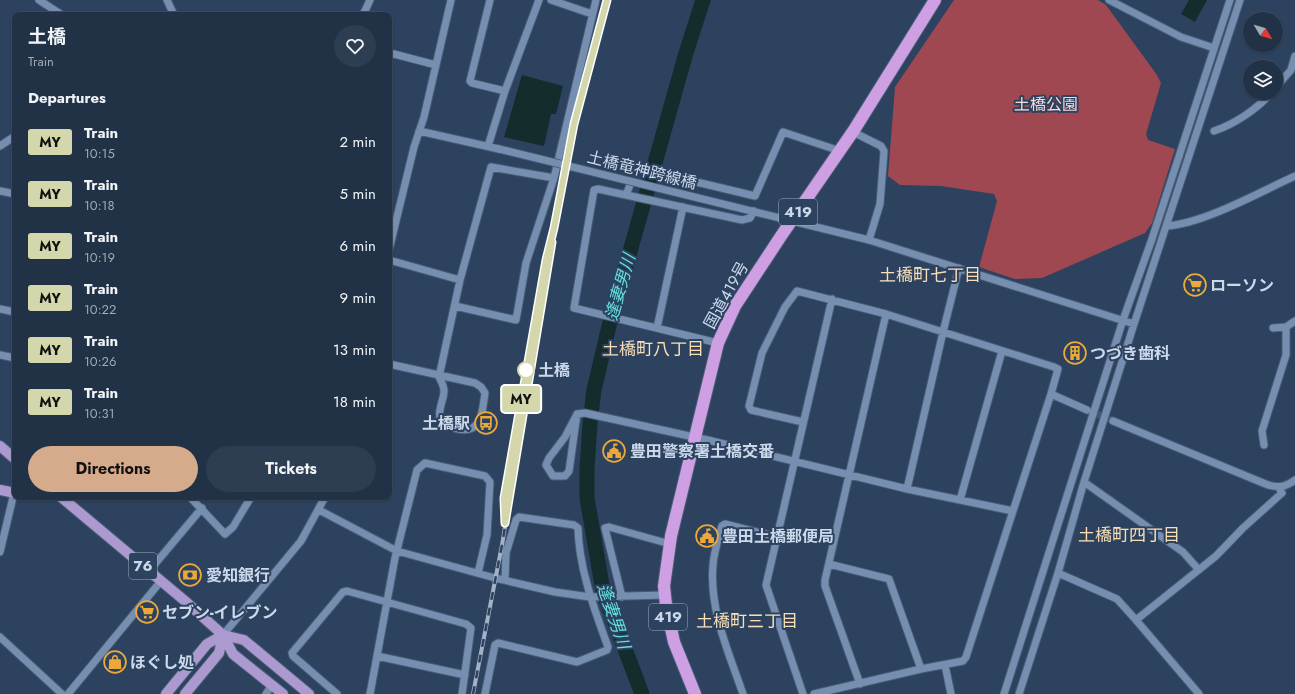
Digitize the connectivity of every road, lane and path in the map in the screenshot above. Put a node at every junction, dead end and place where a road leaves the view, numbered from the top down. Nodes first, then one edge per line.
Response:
1 (39, 0) edge
2 (167, 0) edge
3 (370, 0) edge
4 (451, 0) edge
5 (490, 0) edge
6 (539, 0) edge
7 (551, 0) edge
8 (596, 0) edge
9 (935, 0) edge
10 (1109, 0) edge
11 (1230, 0) edge
12 (1240, 0) edge
13 (57, 12) edge
14 (173, 12) edge
15 (364, 12) edge
16 (592, 14) junction
17 (1214, 48) junction
18 (392, 54) edge
19 (1295, 56) edge
20 (436, 65) junction
21 (1283, 79) edge
22 (505, 91) junction
23 (1265, 100) edge
24 (419, 131) junction
25 (1214, 131) dead end
26 (853, 132) junction
27 (12, 137) edge
28 (1, 142) edge
29 (488, 146) junction
30 (840, 151) junction
31 (663, 174) dead end
32 (1295, 176) edge
33 (554, 178) junction
34 (630, 185) dead end
35 (0, 191) edge
36 (12, 193) edge
37 (628, 196) junction
38 (683, 207) junction
39 (754, 211) junction
40 (792, 221) junction
41 (1167, 226) junction
42 (392, 238) edge
43 (869, 240) junction
44 (392, 261) edge
45 (959, 268) junction
46 (460, 280) junction
47 (832, 299) junction
48 (454, 306) junction
49 (0, 309) edge
50 (12, 311) edge
51 (886, 314) junction
52 (1123, 320) junction
53 (1295, 321) edge
54 (1134, 324) junction
55 (1286, 326) junction
56 (657, 328) junction
57 (1274, 328) dead end
58 (943, 332) junction
59 (718, 342) junction
60 (1002, 351) junction
61 (0, 354) edge
62 (12, 357) edge
63 (392, 365) edge
64 (439, 377) junction
65 (460, 381) junction
66 (444, 390) junction
67 (1051, 394) junction
68 (1087, 410) tunnel mouth
69 (577, 414) junction
70 (1113, 421) tunnel mouth
71 (803, 422) junction
72 (694, 438) junction
73 (1264, 445) dead end
74 (0, 446) edge
75 (12, 456) edge
76 (794, 462) junction
77 (850, 475) junction
78 (1295, 480) edge
79 (1084, 482) junction
80 (1279, 488) junction
81 (907, 489) junction
82 (0, 490) edge
83 (12, 492) edge
84 (13, 500) edge
85 (65, 500) edge
86 (193, 500) edge
87 (249, 500) edge
88 (324, 500) edge
89 (960, 500) junction
90 (202, 508) junction
91 (319, 510) junction
92 (1013, 511) junction
93 (777, 537) junction
94 (670, 544) junction
95 (397, 551) junction
96 (0, 552) edge
97 (829, 564) junction
98 (1199, 570) junction
99 (149, 571) junction
100 (478, 573) junction
101 (1058, 573) junction
102 (505, 580) junction
103 (161, 581) junction
104 (665, 595) junction
105 (590, 597) junction
106 (620, 597) junction
107 (386, 602) junction
108 (1136, 620) junction
109 (223, 635) junction
110 (0, 638) edge
111 (377, 656) junction
112 (945, 665) junction
113 (921, 669) junction
114 (465, 675) junction
115 (860, 684) junction
116 (272, 685) junction
117 (62, 694) edge
118 (68, 694) edge
119 (166, 694) edge
120 (185, 694) edge
121 (266, 694) edge
122 (283, 694) edge
123 (309, 694) edge
124 (338, 694) edge
125 (370, 694) edge
126 (462, 694) edge
127 (485, 694) edge
128 (695, 694) edge
129 (743, 694) edge
130 (803, 694) edge
131 (814, 694) edge
132 (951, 694) edge
133 (1004, 694) edge
134 (1019, 694) edge
135 (1199, 694) edge

1 - 13 street
2 - 14 street
3 - 15 street
4 - 20 street
5 - 22 street
6 - 22 street
7 - 16 street
8 - 16 street
9 - 26 highway, 国道419号 / 419
10 - 17 street
11 - 17 street
12 - 41 street
16 - 33 street
17 - 52 street
18 - 20 street
19 - 21 street
20 - 24 street
22 - 29 street
23 - 25 street
24 - 29 street, 土橋竜神跨線橋
24 - 42 street
26 - 30 highway, 国道419号 / 419
26 - 43 street
27 - 28 street
29 - 39 street, 土橋竜神跨線橋, bridge
30 - 31 street
30 - 40 highway, 国道419号 / 419
32 - 41 street
33 - 46 street
33 - 48 street
34 - 37 street
35 - 36 street
37 - 38 street
37 - 56 street
38 - 39 street
38 - 56 street
39 - 40 street, 土橋竜神跨線橋
40 - 43 street, 土橋竜神跨線橋
40 - 59 highway, 国道419号 / 419
41 - 54 street
43 - 45 street, 土橋竜神跨線橋
44 - 46 street
45 - 52 street, 土橋竜神跨線橋
45 - 58 street
46 - 48 street
47 - 51 street
47 - 71 street
47 - 71 street
48 - 64 street
49 - 50 street
51 - 58 street
51 - 77 street
52 - 54 street, 土橋竜神跨線橋
52 - 133 street
53 - 55 street
54 - 79 street
55 - 57 street
55 - 73 street
56 - 59 street
58 - 60 street
58 - 81 street
59 - 72 highway, 国道419号 / 419
60 - 67 street
60 - 89 street
61 - 62 street
63 - 64 street
64 - 65 street
64 - 66 street
65 - 66 street
65 - 66 street
67 - 68 street
67 - 92 street
69 - 69 street
69 - 72 street
70 - 80 street
71 - 76 street
72 - 76 street
72 - 94 highway, 国道419号 / 419
74 - 75 main road
76 - 77 street
76 - 93 street
77 - 81 street
77 - 97 street
78 - 80 street
79 - 98 street
79 - 101 street
80 - 98 street
81 - 89 street
82 - 83 main road
84 - 96 street
85 - 99 main road, 76
86 - 90 street
87 - 90 street
88 - 91 street
89 - 92 street
90 - 99 street
91 - 95 street
91 - 109 street
92 - 112 street
93 - 129 street
93 - 130 street
94 - 104 highway, 国道419号 / 419
94 - 106 street
95 - 100 street
95 - 100 street
95 - 107 street
97 - 113 street
97 - 115 street
98 - 108 street
99 - 103 main road, 76
100 - 102 street
101 - 108 street
101 - 134 street
102 - 105 street
102 - 105 street
103 - 109 main road, 76
103 - 118 street
104 - 106 street
104 - 128 highway, 国道419号 / 419
105 - 106 street
105 - 127 street
107 - 111 street
107 - 114 street
107 - 124 street
108 - 135 street
109 - 116 main road, 76
109 - 119 main road
109 - 120 main road
109 - 123 main road, 76
110 - 117 street
111 - 114 street
111 - 125 street
112 - 113 street
112 - 132 street
113 - 115 street
114 - 126 street
115 - 131 street
116 - 121 street
116 - 122 main road, 76

